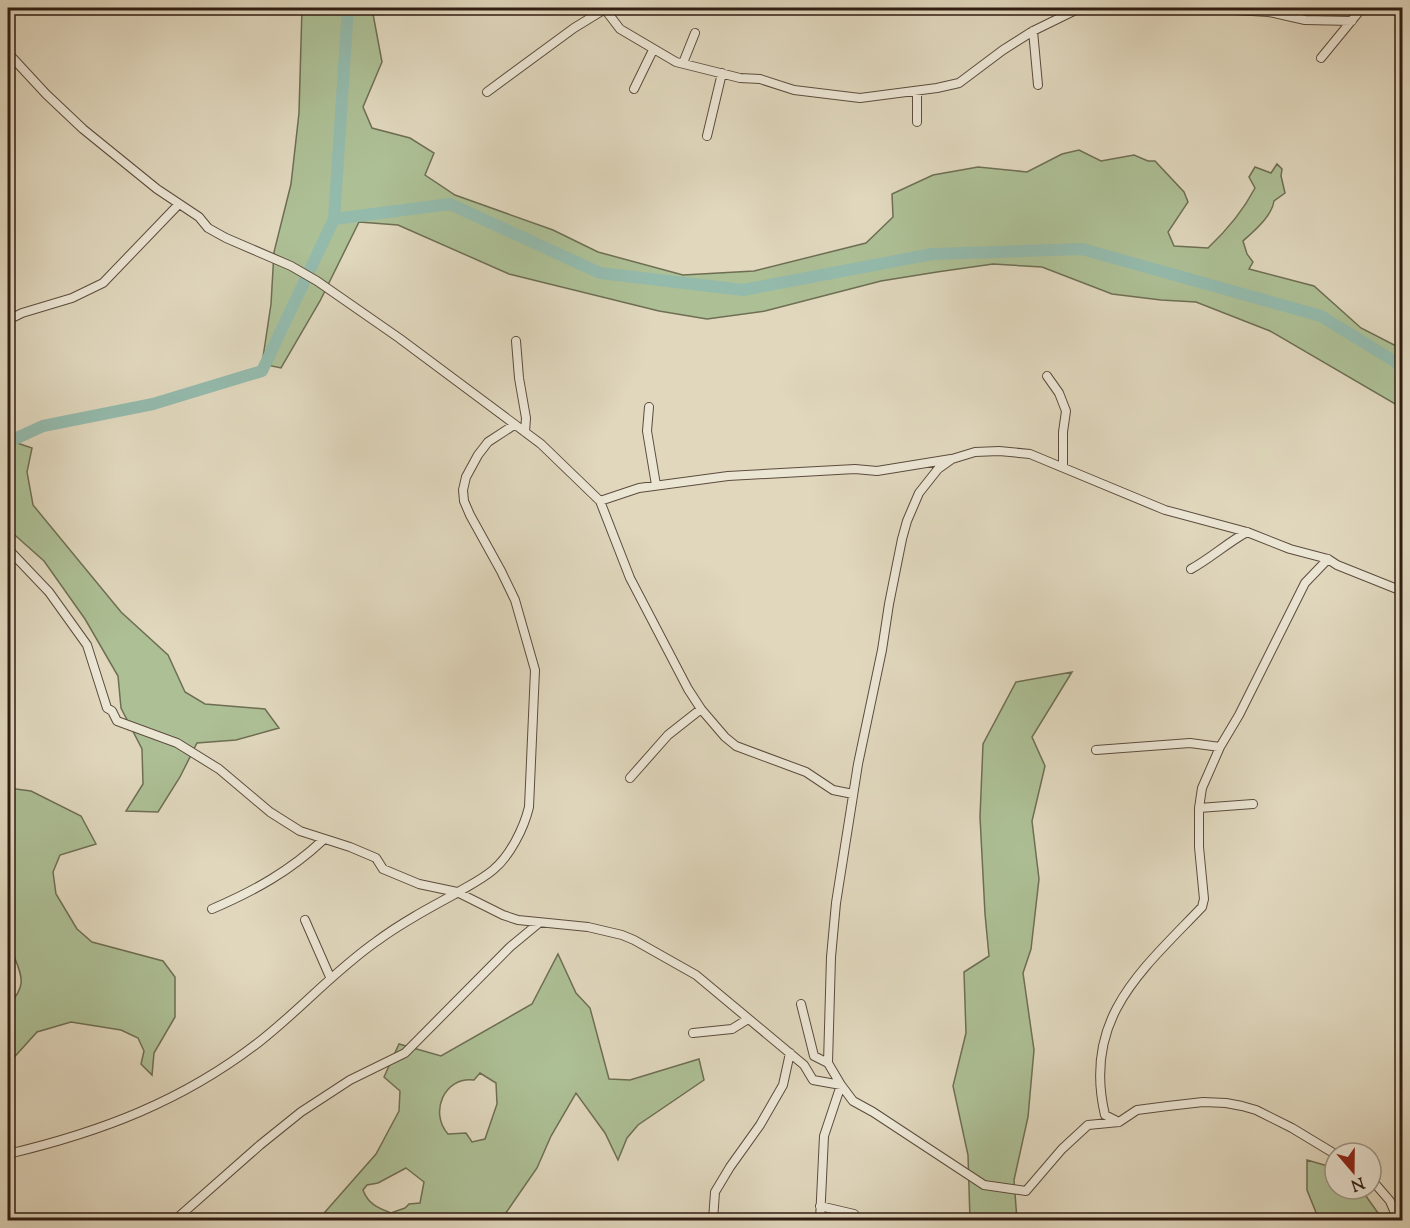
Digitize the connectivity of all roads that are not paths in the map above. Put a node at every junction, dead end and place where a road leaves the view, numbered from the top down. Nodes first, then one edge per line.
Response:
1 (605, 8) edge
2 (1080, 8) edge
3 (1199, 8) edge
4 (1362, 8) edge
5 (1352, 21) junction
6 (1033, 32) junction
7 (695, 33) dead end
8 (653, 50) junction
9 (8, 53) edge
10 (1321, 58) dead end
11 (683, 63) junction
12 (722, 73) junction
13 (1038, 85) dead end
14 (634, 90) dead end
15 (917, 91) junction
16 (487, 92) dead end
17 (917, 122) dead end
18 (707, 136) dead end
19 (178, 205) junction
20 (8, 320) edge
21 (516, 341) dead end
22 (1047, 376) dead end
23 (649, 407) dead end
24 (514, 425) junction
25 (525, 432) junction
26 (952, 459) junction
27 (1063, 467) junction
28 (656, 485) junction
29 (600, 501) junction
30 (1247, 532) junction
31 (8, 549) edge
32 (1328, 559) junction
33 (1191, 569) dead end
34 (1402, 591) edge
35 (701, 709) junction
36 (1220, 747) junction
37 (1096, 750) dead end
38 (630, 778) dead end
39 (853, 794) junction
40 (1253, 804) dead end
41 (1199, 808) junction
42 (323, 840) junction
43 (457, 892) junction
44 (212, 909) dead end
45 (305, 920) dead end
46 (539, 923) junction
47 (330, 977) junction
48 (801, 1004) dead end
49 (748, 1019) junction
50 (693, 1034) dead end
51 (790, 1053) junction
52 (828, 1063) junction
53 (841, 1085) junction
54 (1119, 1122) junction
55 (1323, 1146) edge
56 (8, 1154) edge
57 (1383, 1193) edge
58 (820, 1206) junction
59 (854, 1214) dead end
60 (175, 1221) edge
61 (714, 1221) edge
62 (820, 1221) edge
63 (1398, 1221) edge

1 - 8 street
1 - 16 street
2 - 6 street
3 - 5 street
4 - 5 street
5 - 10 street
6 - 13 street
6 - 15 street
7 - 11 street
8 - 11 street
8 - 14 street
9 - 19 street
11 - 12 street
12 - 15 street
12 - 18 street
15 - 17 street
19 - 20 street
19 - 24 street
21 - 25 street
22 - 27 street
23 - 28 street
24 - 25 street
24 - 43 street
25 - 29 street
26 - 27 street
26 - 28 street
26 - 39 street
27 - 30 street
28 - 29 street
29 - 35 street
30 - 32 street
30 - 33 street
31 - 42 street
32 - 34 street
32 - 36 street
35 - 38 street
35 - 39 street
36 - 37 street
36 - 41 street
39 - 52 street
40 - 41 street
41 - 54 street
42 - 43 street
42 - 44 street
43 - 46 street
43 - 47 street
45 - 47 street
46 - 49 street
46 - 60 street
47 - 56 street
48 - 52 street
49 - 50 street
49 - 51 street
51 - 53 street
51 - 61 street
52 - 53 street
53 - 54 street
53 - 58 street
54 - 55 street
57 - 63 street
58 - 59 street
58 - 62 street

